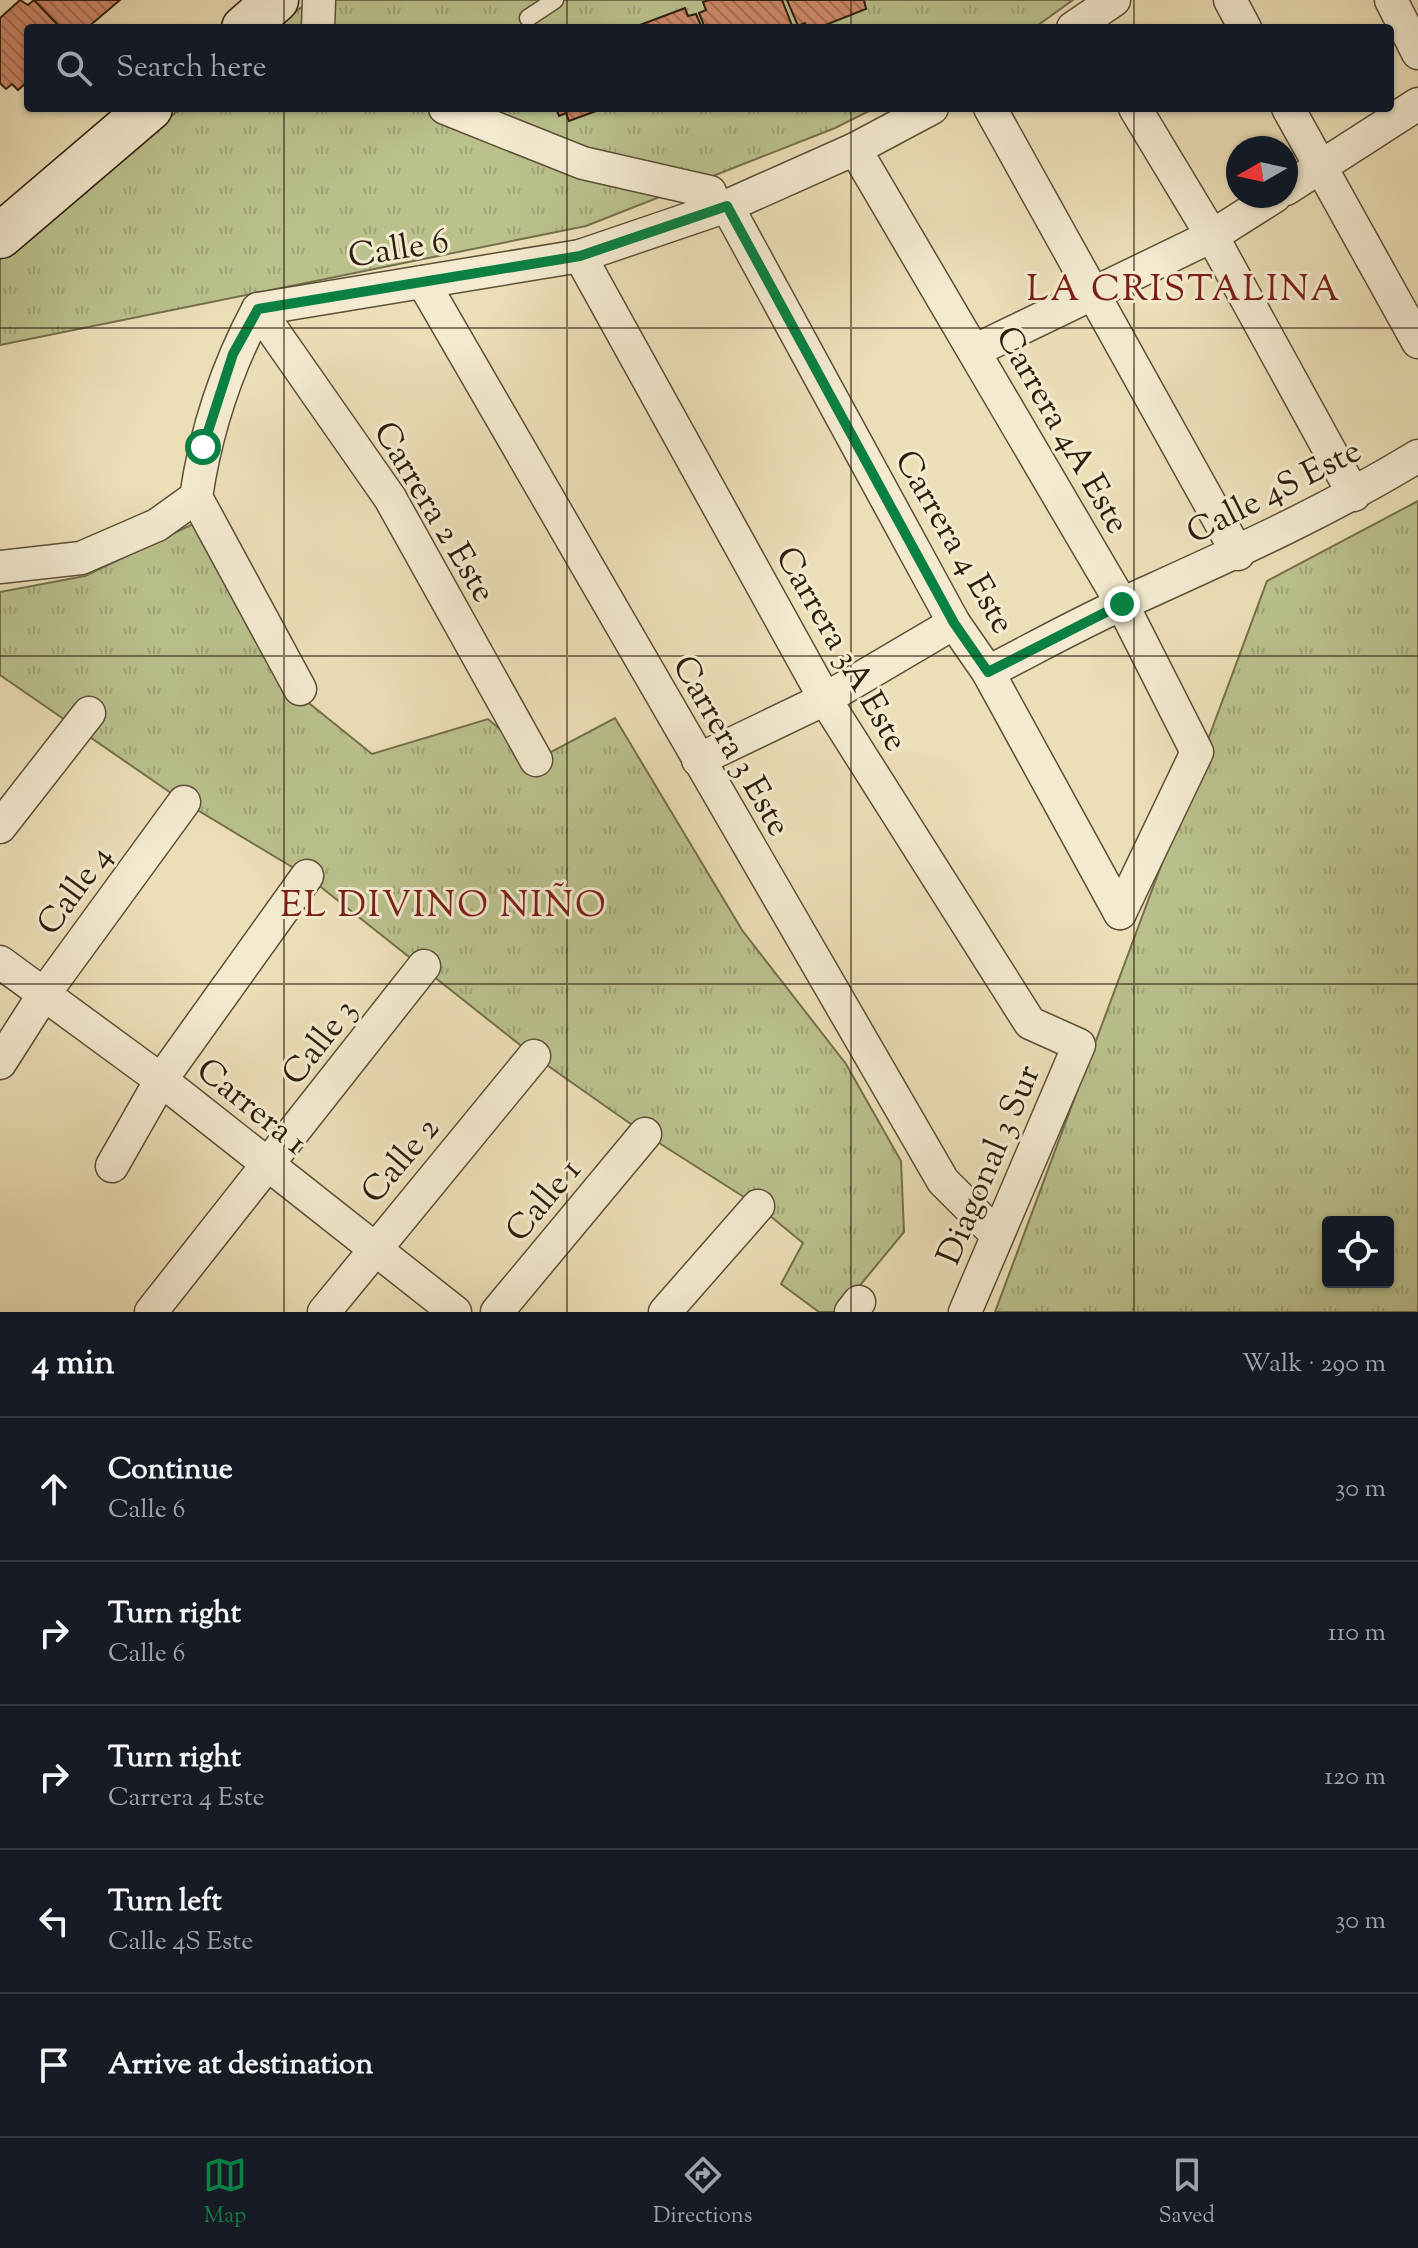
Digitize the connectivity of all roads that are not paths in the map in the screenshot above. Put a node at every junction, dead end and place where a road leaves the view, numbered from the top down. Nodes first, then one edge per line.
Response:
1 (276, 0) edge
2 (319, 0) edge
3 (555, 0) edge
4 (1114, 0) edge
5 (1230, 0) edge
6 (1391, 0) edge
7 (528, 18) dead end
8 (249, 24) edge
9 (318, 24) edge
10 (1084, 24) edge
11 (1243, 24) edge
12 (1418, 53) edge
13 (1418, 104) edge
14 (145, 112) edge
15 (455, 112) edge
16 (924, 112) edge
17 (992, 112) edge
18 (1137, 112) edge
19 (1290, 112) edge
20 (855, 149) junction
21 (1321, 167) junction
22 (1298, 181) edge
23 (718, 199) junction
24 (1256, 208) edge
25 (0, 236) edge
26 (1212, 236) junction
27 (580, 256) junction
28 (423, 282) junction
29 (1095, 295) junction
30 (258, 309) junction
31 (1418, 342) edge
32 (974, 351) junction
33 (1418, 456) edge
34 (1354, 495) junction
35 (196, 497) junction
36 (1238, 554) junction
37 (0, 567) edge
38 (1122, 604) junction
39 (954, 623) junction
40 (988, 672) junction
41 (300, 689) dead end
42 (825, 699) junction
43 (89, 713) dead end
44 (536, 760) dead end
45 (698, 760) junction
46 (184, 802) dead end
47 (0, 827) edge
48 (307, 876) dead end
49 (1120, 913) joint
50 (0, 962) edge
51 (424, 966) dead end
52 (44, 994) junction
53 (1079, 1045) joint
54 (534, 1056) dead end
55 (0, 1063) edge
56 (161, 1080) junction
57 (645, 1134) dead end
58 (112, 1166) dead end
59 (269, 1166) junction
60 (758, 1206) dead end
61 (996, 1234) junction
62 (375, 1248) junction
63 (151, 1312) edge
64 (324, 1312) edge
65 (455, 1312) edge
66 (497, 1312) edge
67 (665, 1312) edge
68 (965, 1312) edge

1 - 8 main road
2 - 9 street
3 - 7 lane
4 - 10 street
5 - 11 street
6 - 12 street
13 - 21 street
14 - 25 main road
15 - 23 street
16 - 20 street, Calle 6
17 - 29 street
18 - 26 street
19 - 21 street
20 - 23 street, Calle 6
20 - 32 street, Carrera 4A Este
21 - 22 street
21 - 31 street
23 - 27 street, Calle 6
23 - 39 street, Carrera 4 Este
24 - 26 street
26 - 29 street
26 - 34 street
27 - 28 street, Calle 6
27 - 42 street, Carrera 3A Este
28 - 30 street, Calle 6
28 - 45 street, Carrera 3 Este
29 - 32 street
29 - 36 street
30 - 35 street
30 - 44 street, Carrera 2 Este
32 - 38 street, Carrera 4A Este
33 - 34 street, Calle 4S Este
34 - 36 street, Calle 4S Este
35 - 37 street
35 - 41 street
36 - 38 street, Calle 4S Este
38 - 40 street, Calle 4S Este
38 - 49 street, Carrera 4A Este
39 - 40 street, Carrera 4 Este
39 - 42 street
40 - 49 street, Carrera 4 Este
42 - 45 street
42 - 53 street, Carrera 3A Este
43 - 47 street
45 - 61 street, Carrera 3 Este
46 - 52 street, Calle 4
48 - 56 street
50 - 52 street, Carrera 1
51 - 59 street, Calle 3
52 - 55 street, Calle 4
52 - 56 street, Carrera 1
53 - 61 street, Diagonal 3 Sur
54 - 62 street, Calle 2
56 - 58 street
56 - 59 street, Carrera 1
57 - 66 street, Calle 1
59 - 62 street, Carrera 1
59 - 63 street, Calle 3
60 - 67 street
61 - 68 street, Diagonal 3 Sur
62 - 64 street, Calle 2
62 - 65 street, Carrera 1

